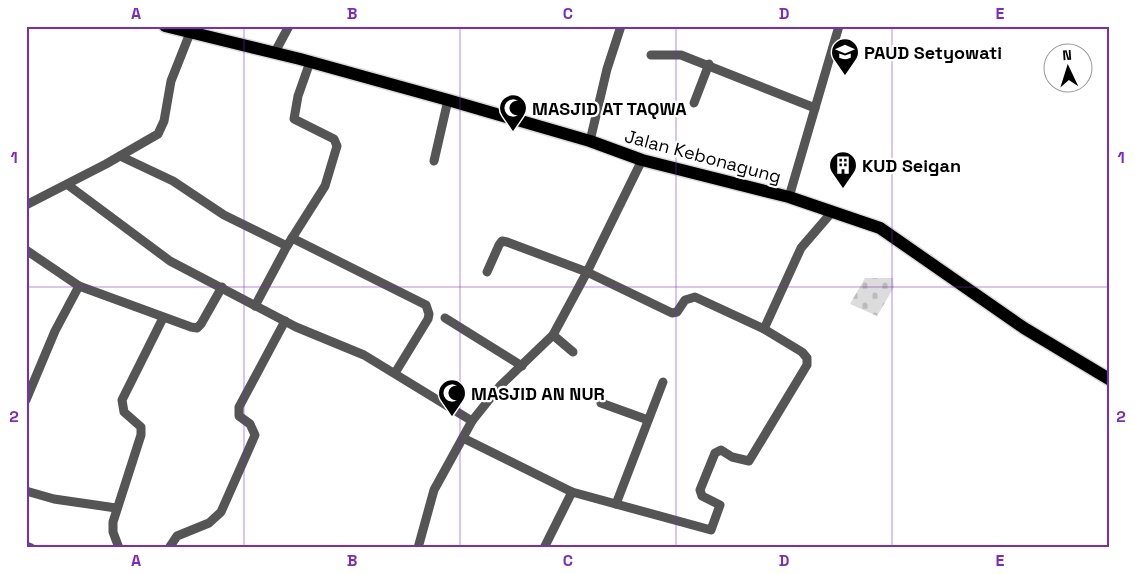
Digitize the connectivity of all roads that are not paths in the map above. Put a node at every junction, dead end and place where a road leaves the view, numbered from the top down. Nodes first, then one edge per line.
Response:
1 (165, 26) edge
2 (288, 26) edge
3 (621, 26) edge
4 (839, 26) edge
5 (184, 30) edge
6 (275, 52) junction
7 (651, 56) dead end
8 (310, 62) junction
9 (709, 64) junction
10 (448, 100) junction
11 (694, 103) dead end
12 (815, 108) junction
13 (590, 141) junction
14 (120, 156) junction
15 (642, 160) junction
16 (434, 161) dead end
17 (68, 184) junction
18 (789, 197) junction
19 (26, 205) edge
20 (832, 212) junction
21 (292, 238) junction
22 (287, 246) junction
23 (26, 250) edge
24 (487, 272) dead end
25 (587, 272) junction
26 (80, 286) junction
27 (222, 287) junction
28 (255, 306) junction
29 (163, 318) junction
30 (445, 318) dead end
31 (285, 321) junction
32 (764, 329) junction
33 (552, 335) junction
34 (573, 352) dead end
35 (522, 366) junction
36 (396, 373) junction
37 (1109, 379) edge
38 (663, 382) dead end
39 (26, 400) edge
40 (601, 403) dead end
41 (648, 420) junction
42 (472, 421) junction
43 (464, 438) junction
44 (26, 491) edge
45 (572, 492) junction
46 (616, 504) junction
47 (116, 508) junction
48 (26, 546) edge
49 (122, 547) edge
50 (31, 548) edge
51 (169, 548) edge
52 (418, 548) edge
53 (544, 548) edge

1 - 5 main road, Jalan Kebonagung
2 - 6 street
3 - 13 street
4 - 12 street
5 - 6 main road, Jalan Kebonagung
5 - 14 street
6 - 8 main road, Jalan Kebonagung
7 - 9 street
8 - 10 main road, Jalan Kebonagung
8 - 21 street
9 - 11 street
9 - 12 street
10 - 13 main road, Jalan Kebonagung
10 - 16 street
12 - 18 street
13 - 15 main road, Jalan Kebonagung
14 - 17 street
14 - 22 street
15 - 18 main road, Jalan Kebonagung
15 - 25 street
17 - 19 street
17 - 27 street
18 - 20 main road, Jalan Kebonagung
20 - 32 street
20 - 37 main road, Jalan Kebonagung
21 - 22 street
21 - 36 street
22 - 28 street
23 - 26 street
24 - 25 street
25 - 32 street
25 - 33 street
26 - 29 street
26 - 39 street
27 - 28 street
27 - 29 street
28 - 31 street
29 - 47 street
30 - 35 street
31 - 36 street
31 - 51 street
32 - 46 street
33 - 34 street
33 - 35 street
35 - 42 street
36 - 42 street
38 - 41 street
40 - 41 street
41 - 46 street
42 - 43 street
43 - 45 street
43 - 52 street
44 - 47 street
45 - 46 street
45 - 53 street
47 - 49 street
48 - 50 street

